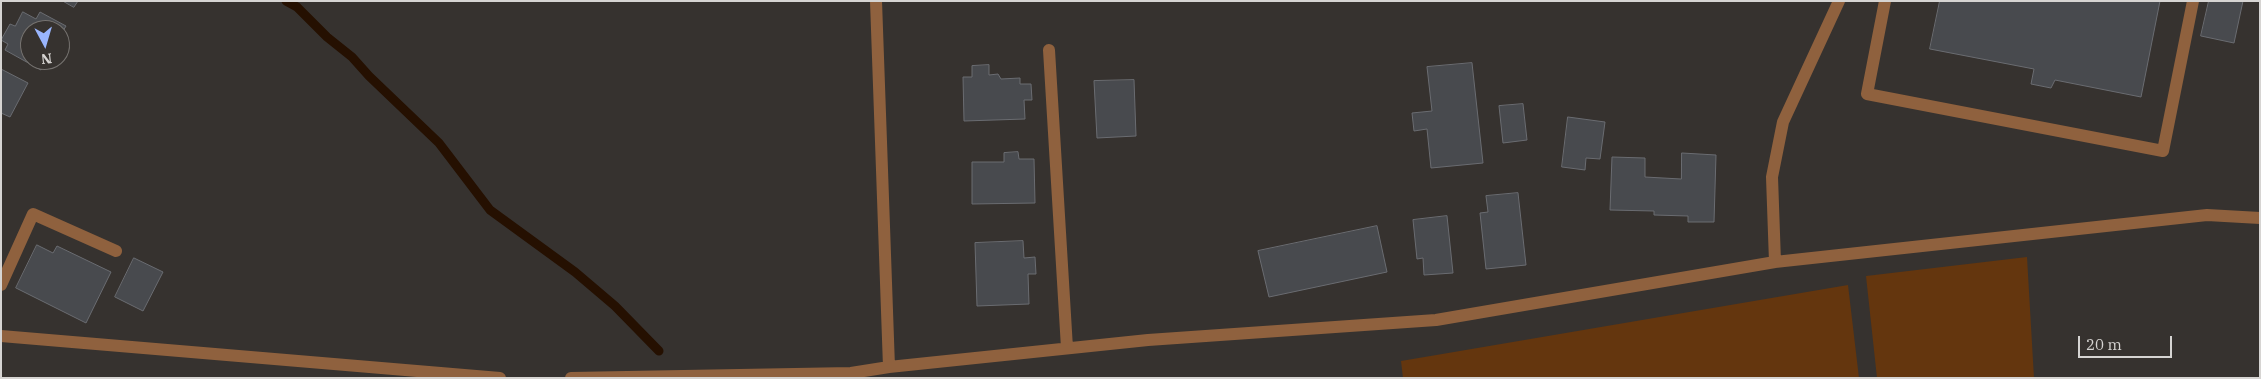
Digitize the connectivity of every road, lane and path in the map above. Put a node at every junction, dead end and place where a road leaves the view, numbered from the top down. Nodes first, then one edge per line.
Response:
1 (876, 1) edge
2 (1839, 1) edge
3 (1885, 1) edge
4 (2193, 1) edge
5 (1049, 50) dead end
6 (2260, 218) edge
7 (116, 251) dead end
8 (1775, 262) junction
9 (1, 285) edge
10 (1, 336) edge
11 (1067, 348) junction
12 (889, 367) junction
13 (850, 376) edge
14 (471, 377) edge
15 (500, 378) edge
16 (571, 378) edge

1 - 12 street
2 - 8 street
3 - 4 street
5 - 11 street
6 - 8 street
7 - 9 street
8 - 11 street
10 - 14 street
11 - 12 street
12 - 13 street
13 - 16 street
14 - 15 street

